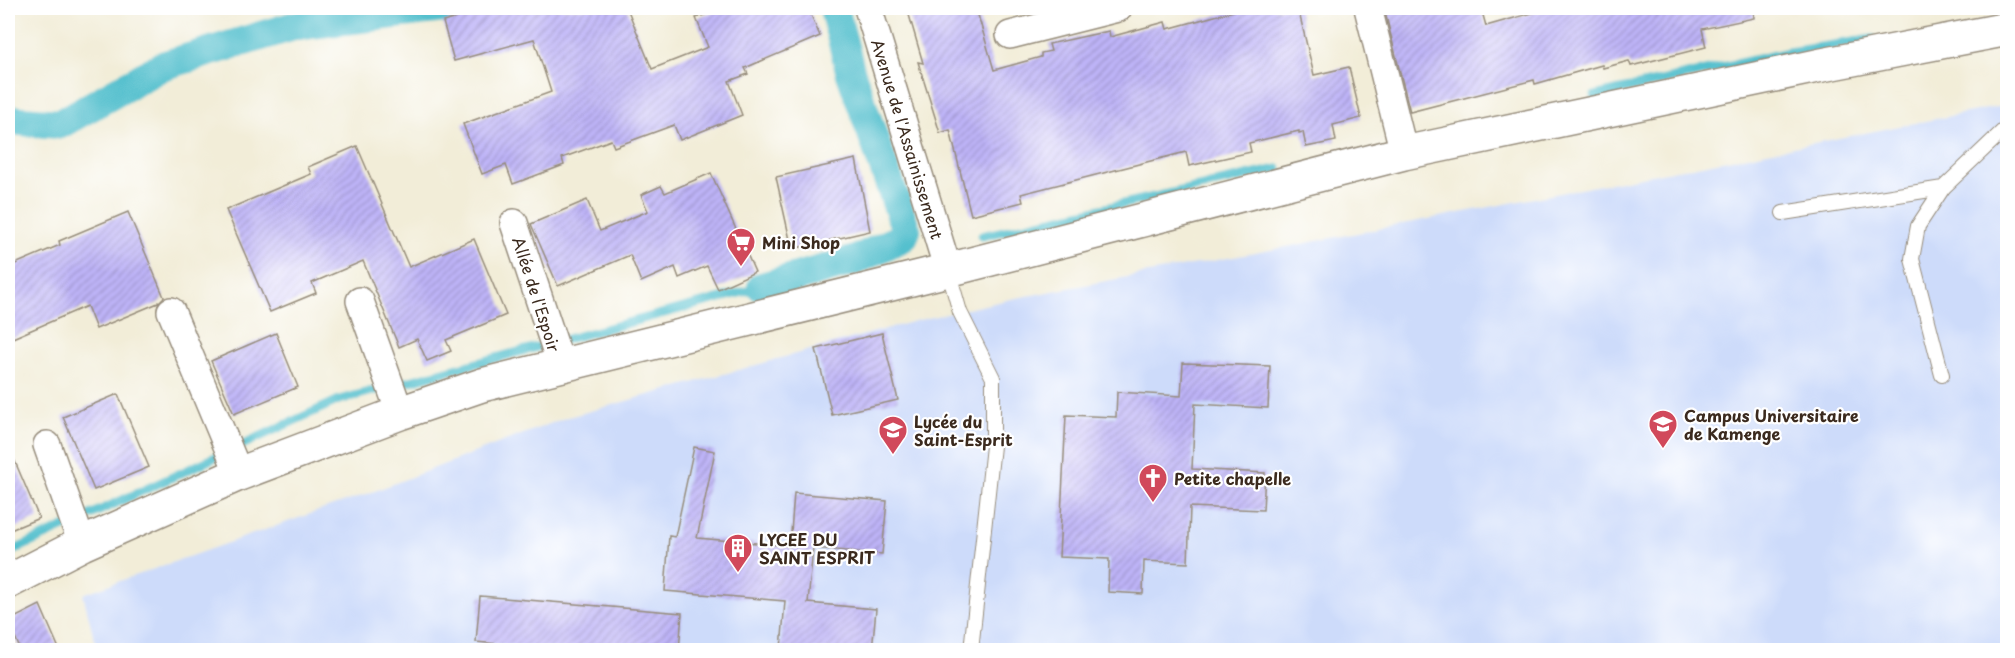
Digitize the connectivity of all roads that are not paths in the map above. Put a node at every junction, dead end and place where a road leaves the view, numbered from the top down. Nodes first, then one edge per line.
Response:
1 (868, 8) edge
2 (1118, 8) edge
3 (1368, 8) edge
4 (2007, 29) edge
5 (1011, 35) dead end
6 (2007, 126) edge
7 (1404, 153) junction
8 (1943, 188) junction
9 (1783, 213) dead end
10 (514, 223) dead end
11 (948, 270) junction
12 (360, 301) dead end
13 (171, 311) dead end
14 (561, 365) junction
15 (1942, 375) dead end
16 (400, 413) junction
17 (47, 445) dead end
18 (239, 474) junction
19 (82, 544) junction
20 (8, 582) edge
21 (971, 651) edge

1 - 11 street, Avenue de l'Assainissement
2 - 5 street
3 - 7 street
4 - 7 street
6 - 8 lane
7 - 11 street
8 - 9 lane
8 - 15 lane
10 - 14 street, Allée de l'Espoir
11 - 14 street
11 - 21 lane
12 - 16 street
13 - 18 street
14 - 16 street
16 - 18 street
17 - 19 street
18 - 19 street
19 - 20 street

